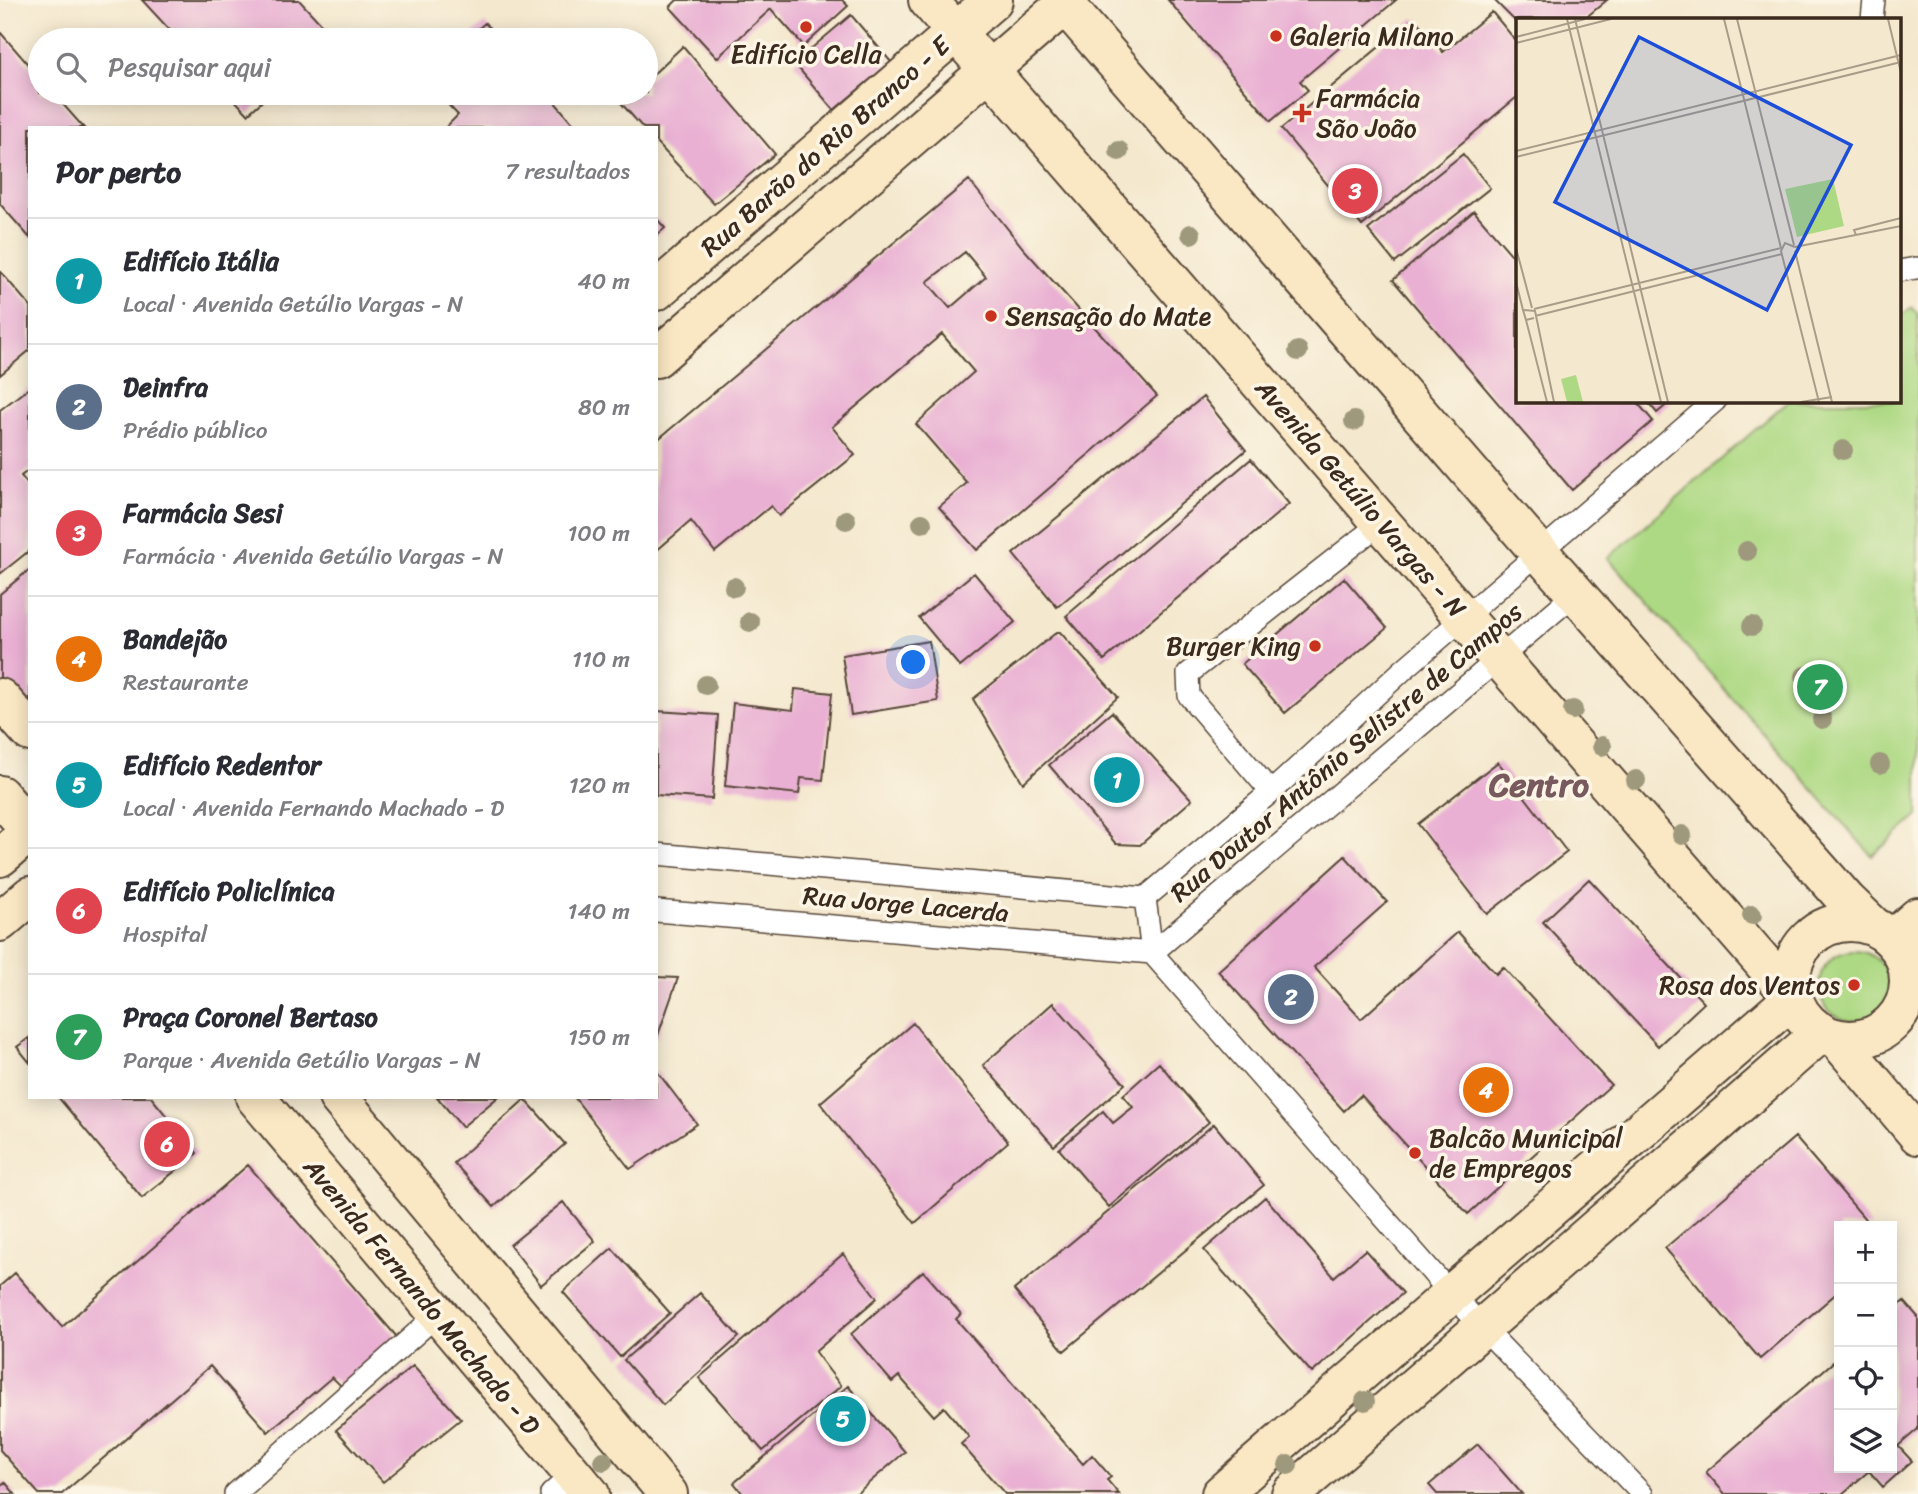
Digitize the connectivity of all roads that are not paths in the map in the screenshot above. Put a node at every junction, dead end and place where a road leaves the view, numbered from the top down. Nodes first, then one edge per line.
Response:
1 (928, 0) edge
2 (993, 0) edge
3 (1874, 0) edge
4 (1065, 2) edge
5 (1872, 18) edge
6 (956, 33) junction
7 (989, 71) junction
8 (658, 289) edge
9 (658, 356) edge
10 (1714, 402) edge
11 (1382, 522) junction
12 (1540, 553) junction
13 (1576, 593) junction
14 (1464, 617) junction
15 (1500, 658) junction
16 (0, 698) edge
17 (28, 730) edge
18 (1271, 792) junction
19 (0, 795) edge
20 (28, 829) edge
21 (28, 833) edge
22 (658, 854) edge
23 (0, 858) edge
24 (28, 898) edge
25 (1145, 898) junction
26 (658, 911) edge
27 (0, 922) edge
28 (1902, 946) edge
29 (1152, 953) junction
30 (1793, 998) junction
31 (1829, 1035) junction
32 (257, 1099) edge
33 (340, 1099) edge
34 (1918, 1135) edge
35 (1452, 1295) junction
36 (438, 1314) junction
37 (1483, 1327) junction
38 (571, 1487) edge
39 (235, 1494) edge
40 (668, 1494) edge
41 (1221, 1494) edge
42 (1292, 1494) edge
43 (1642, 1494) edge

1 - 6 street, Avenida Getúlio Vargas - N
2 - 6 street, Rua Barão do Rio Branco - E
3 - 5 lane
4 - 7 street, Rua Barão do Rio Branco - E
4 - 12 street
6 - 7 street, Avenida Getúlio Vargas - N
6 - 8 street, Rua Barão do Rio Branco - E
7 - 9 street, Rua Barão do Rio Branco - E
7 - 11 street, Avenida Getúlio Vargas - N
10 - 12 lane, Rua Doutor Antônio Selistre de Campos
11 - 14 street, Avenida Getúlio Vargas - N
11 - 18 lane
12 - 13 street
12 - 14 lane, Rua Doutor Antônio Selistre de Campos
13 - 15 lane, Rua Doutor Antônio Selistre de Campos
13 - 28 street
14 - 15 street, Avenida Getúlio Vargas - N
14 - 18 lane, Rua Doutor Antônio Selistre de Campos
15 - 29 lane, Rua Doutor Antônio Selistre de Campos
15 - 30 street, Avenida Getúlio Vargas - N
16 - 17 street
18 - 25 lane, Rua Doutor Antônio Selistre de Campos
19 - 20 street
21 - 23 street
22 - 25 lane, Rua Jorge Lacerda
24 - 27 street
25 - 29 lane
26 - 29 lane, Rua Jorge Lacerda
28 - 30 street
28 - 31 street
29 - 35 lane
30 - 31 street
30 - 35 street
31 - 34 street
31 - 37 street
32 - 36 street, Avenida Fernando Machado - D
33 - 40 street
35 - 37 lane
35 - 41 street
36 - 38 street, Avenida Fernando Machado - D
36 - 39 lane
37 - 42 street
37 - 43 lane

